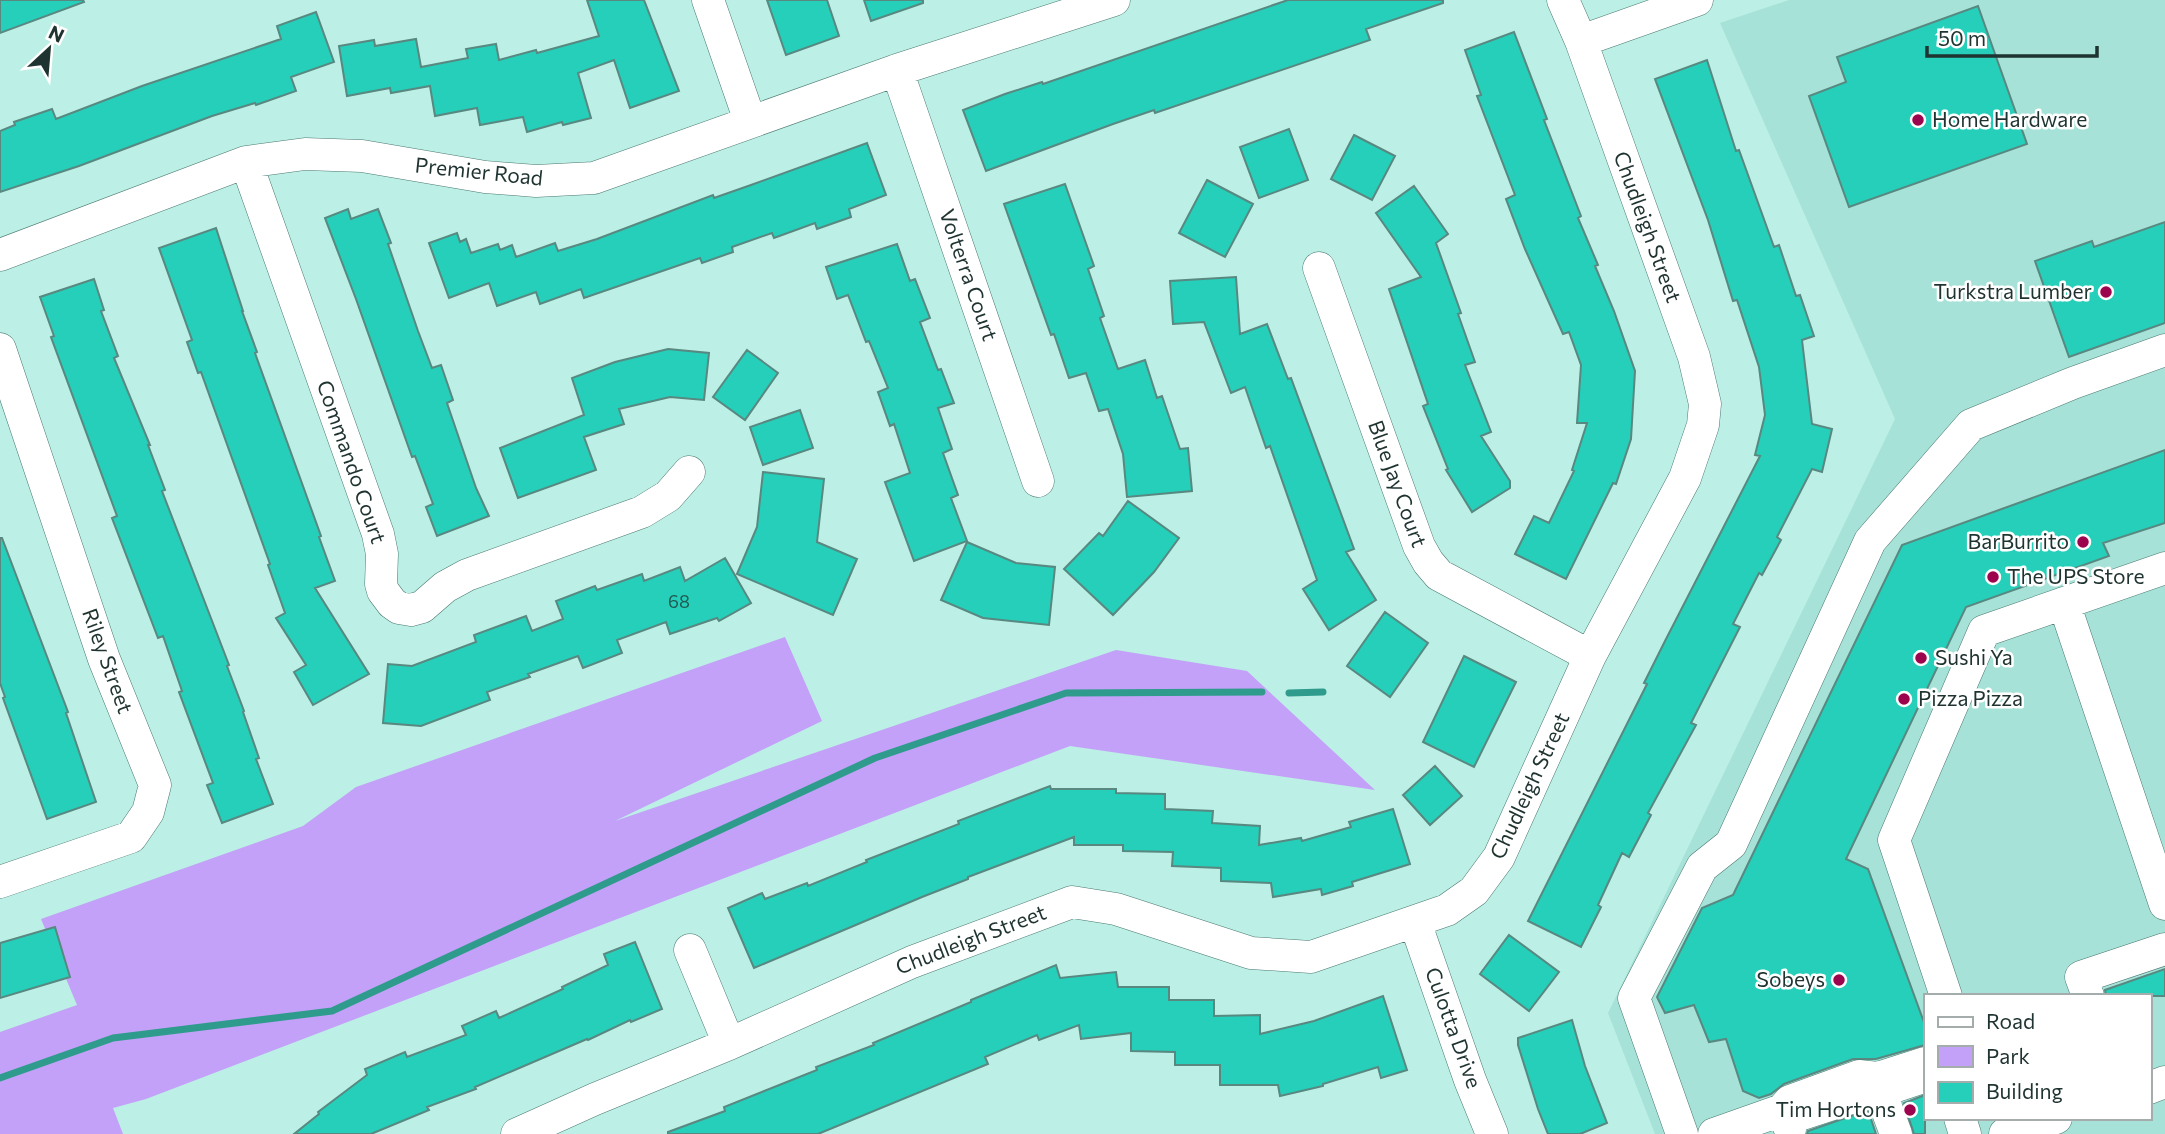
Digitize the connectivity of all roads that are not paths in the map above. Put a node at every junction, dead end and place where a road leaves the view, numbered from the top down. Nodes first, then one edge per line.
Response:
1 (708, 0) edge
2 (1114, 0) edge
3 (1563, 0) edge
4 (1697, 0) edge
5 (1581, 41) junction
6 (897, 70) junction
7 (750, 121) junction
8 (246, 162) junction
9 (0, 255) edge
10 (1319, 268) dead end
11 (0, 349) edge
12 (2165, 350) edge
13 (690, 472) dead end
14 (1038, 481) dead end
15 (2165, 568) edge
16 (2064, 603) junction
17 (1590, 656) junction
18 (0, 882) edge
19 (2165, 904) edge
20 (1415, 922) junction
21 (690, 950) dead end
22 (2163, 955) edge
23 (1945, 994) edge
24 (2087, 994) edge
25 (729, 1044) junction
26 (1924, 1063) edge
27 (1924, 1076) edge
28 (2050, 1120) edge
29 (1787, 1122) edge
30 (517, 1134) edge
31 (1492, 1134) edge
32 (1682, 1134) edge
33 (1714, 1134) edge
34 (1896, 1134) edge
35 (2005, 1134) edge

1 - 7 street
2 - 6 street, Premier Road
3 - 5 street, Chudleigh Street
4 - 5 street
5 - 17 street, Chudleigh Street
6 - 7 street, Premier Road
6 - 14 street, Volterra Court
7 - 8 street, Premier Road
8 - 9 street, Premier Road
8 - 13 street, Commando Court
10 - 17 street, Blue Jay Court
11 - 18 street, Riley Street
12 - 32 street
15 - 16 street
16 - 19 street
16 - 23 street
17 - 20 street, Chudleigh Street
20 - 25 street, Chudleigh Street
20 - 31 street, Culotta Drive
21 - 25 street
22 - 24 street
25 - 30 street, Chudleigh Street
26 - 29 street
27 - 34 street
28 - 35 street
29 - 33 street

